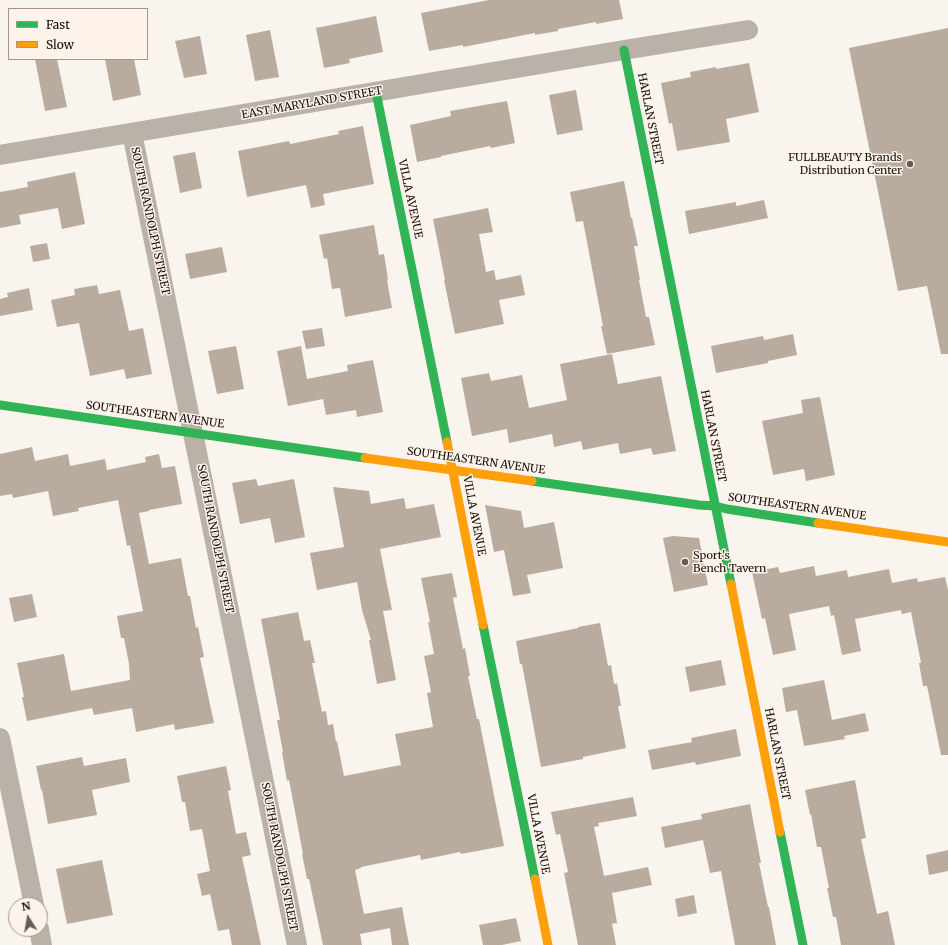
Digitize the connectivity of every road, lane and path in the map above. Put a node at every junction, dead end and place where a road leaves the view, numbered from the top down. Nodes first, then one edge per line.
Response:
1 (748, 30) dead end
2 (624, 50) junction
3 (376, 92) junction
4 (132, 133) junction
5 (0, 155) edge
6 (0, 405) edge
7 (193, 432) junction
8 (452, 470) junction
9 (715, 506) junction
10 (948, 542) edge
11 (0, 738) edge
12 (32, 897) edge
13 (297, 945) edge
14 (548, 945) edge
15 (803, 945) edge

1 - 2 street, EAST MARYLAND STREET
2 - 3 street, EAST MARYLAND STREET
2 - 9 street, HARLAN STREET
3 - 4 street, EAST MARYLAND STREET
3 - 8 street, VILLA AVENUE
4 - 5 street, EAST MARYLAND STREET
4 - 7 street, SOUTH RANDOLPH STREET
6 - 7 street, SOUTHEASTERN AVENUE
7 - 8 street, SOUTHEASTERN AVENUE
7 - 13 street, SOUTH RANDOLPH STREET
8 - 9 street, SOUTHEASTERN AVENUE
8 - 14 street, VILLA AVENUE
9 - 10 street, SOUTHEASTERN AVENUE
9 - 15 street, HARLAN STREET
11 - 12 street

